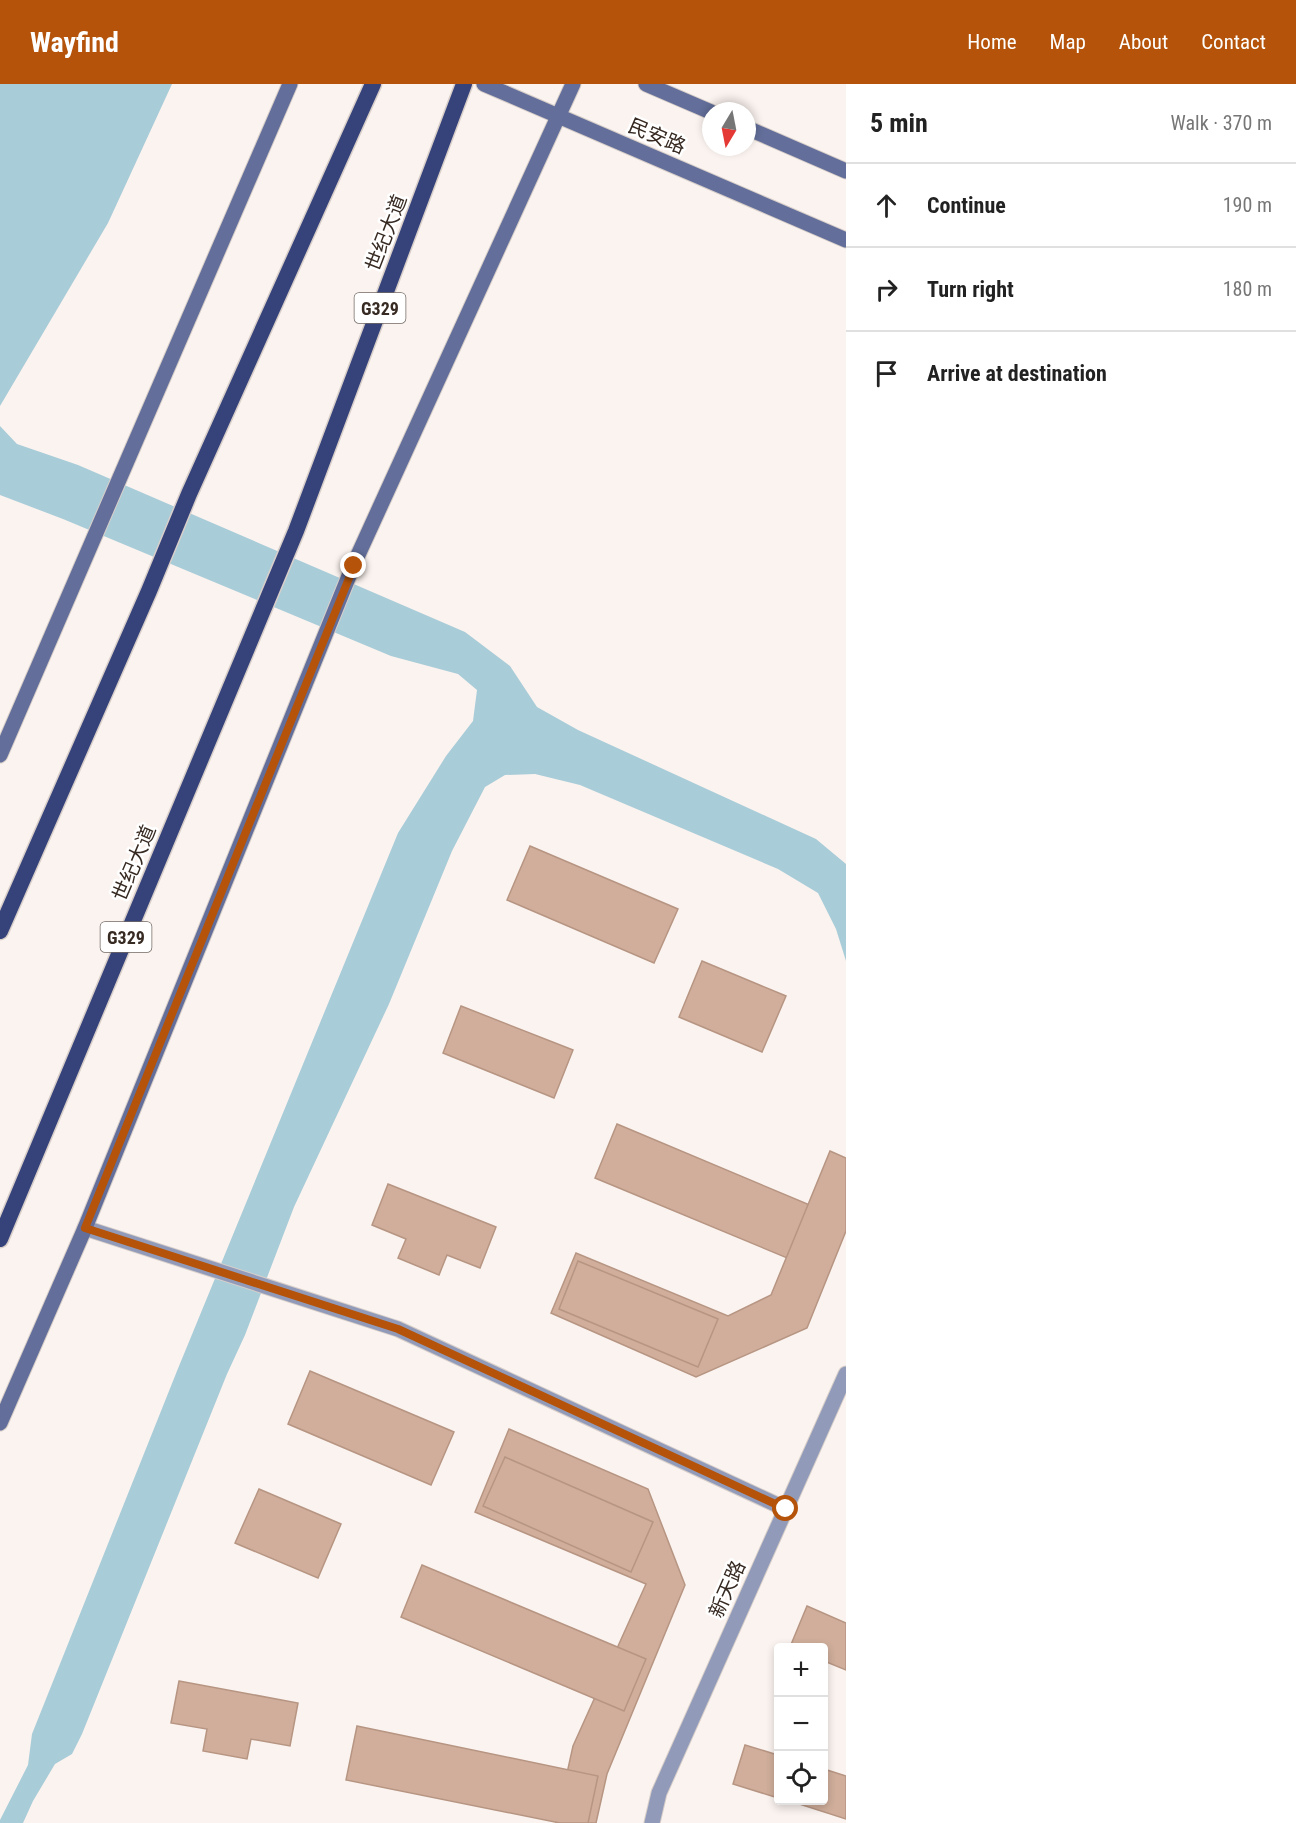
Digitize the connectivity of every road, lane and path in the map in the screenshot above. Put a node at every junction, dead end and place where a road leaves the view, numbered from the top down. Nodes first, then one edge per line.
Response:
1 (290, 84) edge
2 (373, 84) edge
3 (464, 84) edge
4 (484, 84) edge
5 (573, 84) edge
6 (646, 84) edge
7 (702, 108) edge
8 (558, 116) junction
9 (756, 132) edge
10 (846, 171) edge
11 (846, 240) edge
12 (0, 755) edge
13 (0, 931) edge
14 (85, 1228) junction
15 (0, 1239) edge
16 (846, 1374) edge
17 (0, 1423) edge
18 (786, 1509) junction
19 (652, 1823) edge

1 - 12 main road
2 - 13 highway
3 - 15 highway, 世纪大道 / G329
4 - 8 main road, 民安路
5 - 8 main road
6 - 7 main road
8 - 11 main road, 民安路
8 - 14 main road
9 - 10 main road
14 - 17 main road
14 - 18 street
16 - 18 street, 新天路
18 - 19 street, 新天路

